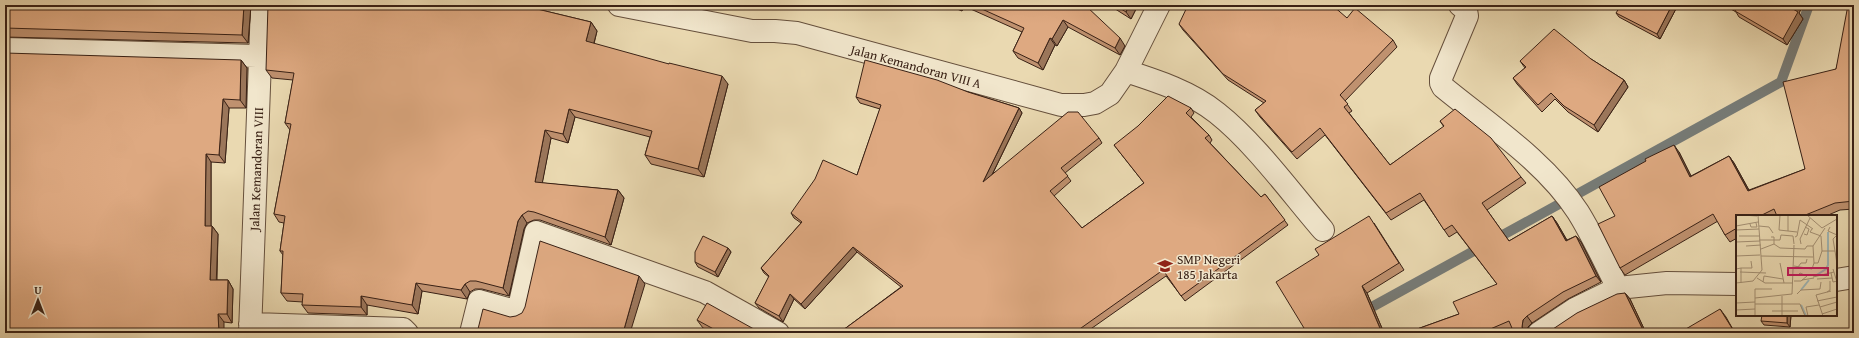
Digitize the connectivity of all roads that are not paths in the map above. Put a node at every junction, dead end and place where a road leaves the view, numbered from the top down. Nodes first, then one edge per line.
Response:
1 (262, 5) edge
2 (619, 5) edge
3 (1160, 5) edge
4 (1460, 5) edge
5 (5, 50) edge
6 (260, 56) junction
7 (1126, 71) junction
8 (1323, 230) dead end
9 (1854, 277) edge
10 (1837, 280) edge
11 (1736, 284) edge
12 (1618, 288) junction
13 (250, 328) edge
14 (407, 333) edge
15 (471, 333) edge
16 (778, 333) edge
17 (1539, 333) edge

1 - 6 street, Jalan Kemandoran VIII
2 - 7 street, Jalan Kemandoran VIII A
3 - 7 street, Jalan Kemandoran VIII A
4 - 12 street
5 - 6 street
6 - 13 street, Jalan Kemandoran VIII
7 - 8 street
9 - 10 street
11 - 12 street
12 - 17 street
13 - 14 street
15 - 16 street

